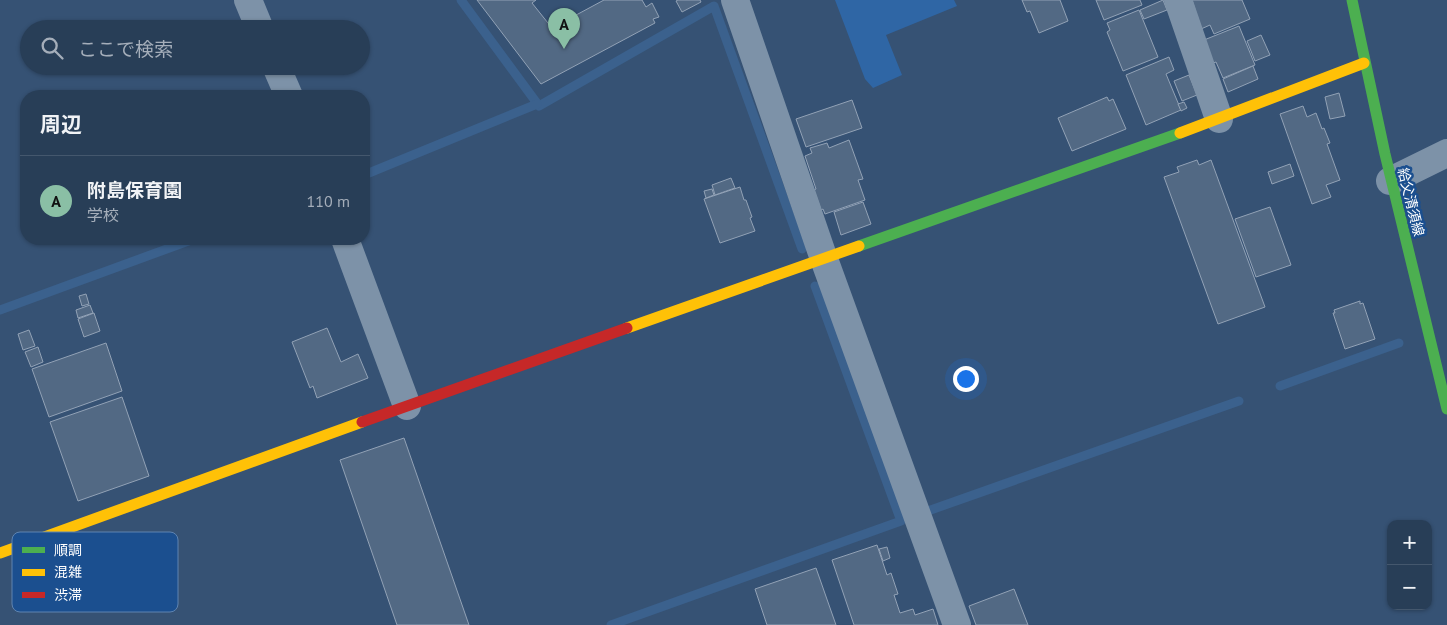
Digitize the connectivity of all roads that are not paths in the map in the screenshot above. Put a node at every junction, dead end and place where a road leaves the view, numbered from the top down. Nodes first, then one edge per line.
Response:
1 (248, 0) edge
2 (735, 0) edge
3 (1178, 0) edge
4 (1352, 0) edge
5 (256, 20) edge
6 (1364, 63) junction
7 (280, 75) edge
8 (286, 90) edge
9 (1219, 119) junction
10 (1447, 153) edge
11 (1390, 181) junction
12 (347, 245) edge
13 (824, 259) junction
14 (1441, 358) edge
15 (407, 406) junction
16 (1447, 410) edge
17 (58, 532) edge
18 (12, 549) edge
19 (0, 553) edge
20 (957, 625) edge

1 - 5 street
2 - 13 street
3 - 9 street
4 - 6 street, 給父清須線
6 - 9 street
6 - 11 street, 給父清須線
7 - 8 street
9 - 13 street
10 - 11 street
11 - 14 street, 給父清須線
12 - 15 street
13 - 15 street
13 - 20 street
14 - 16 street, 給父清須線
15 - 17 street
18 - 19 street

